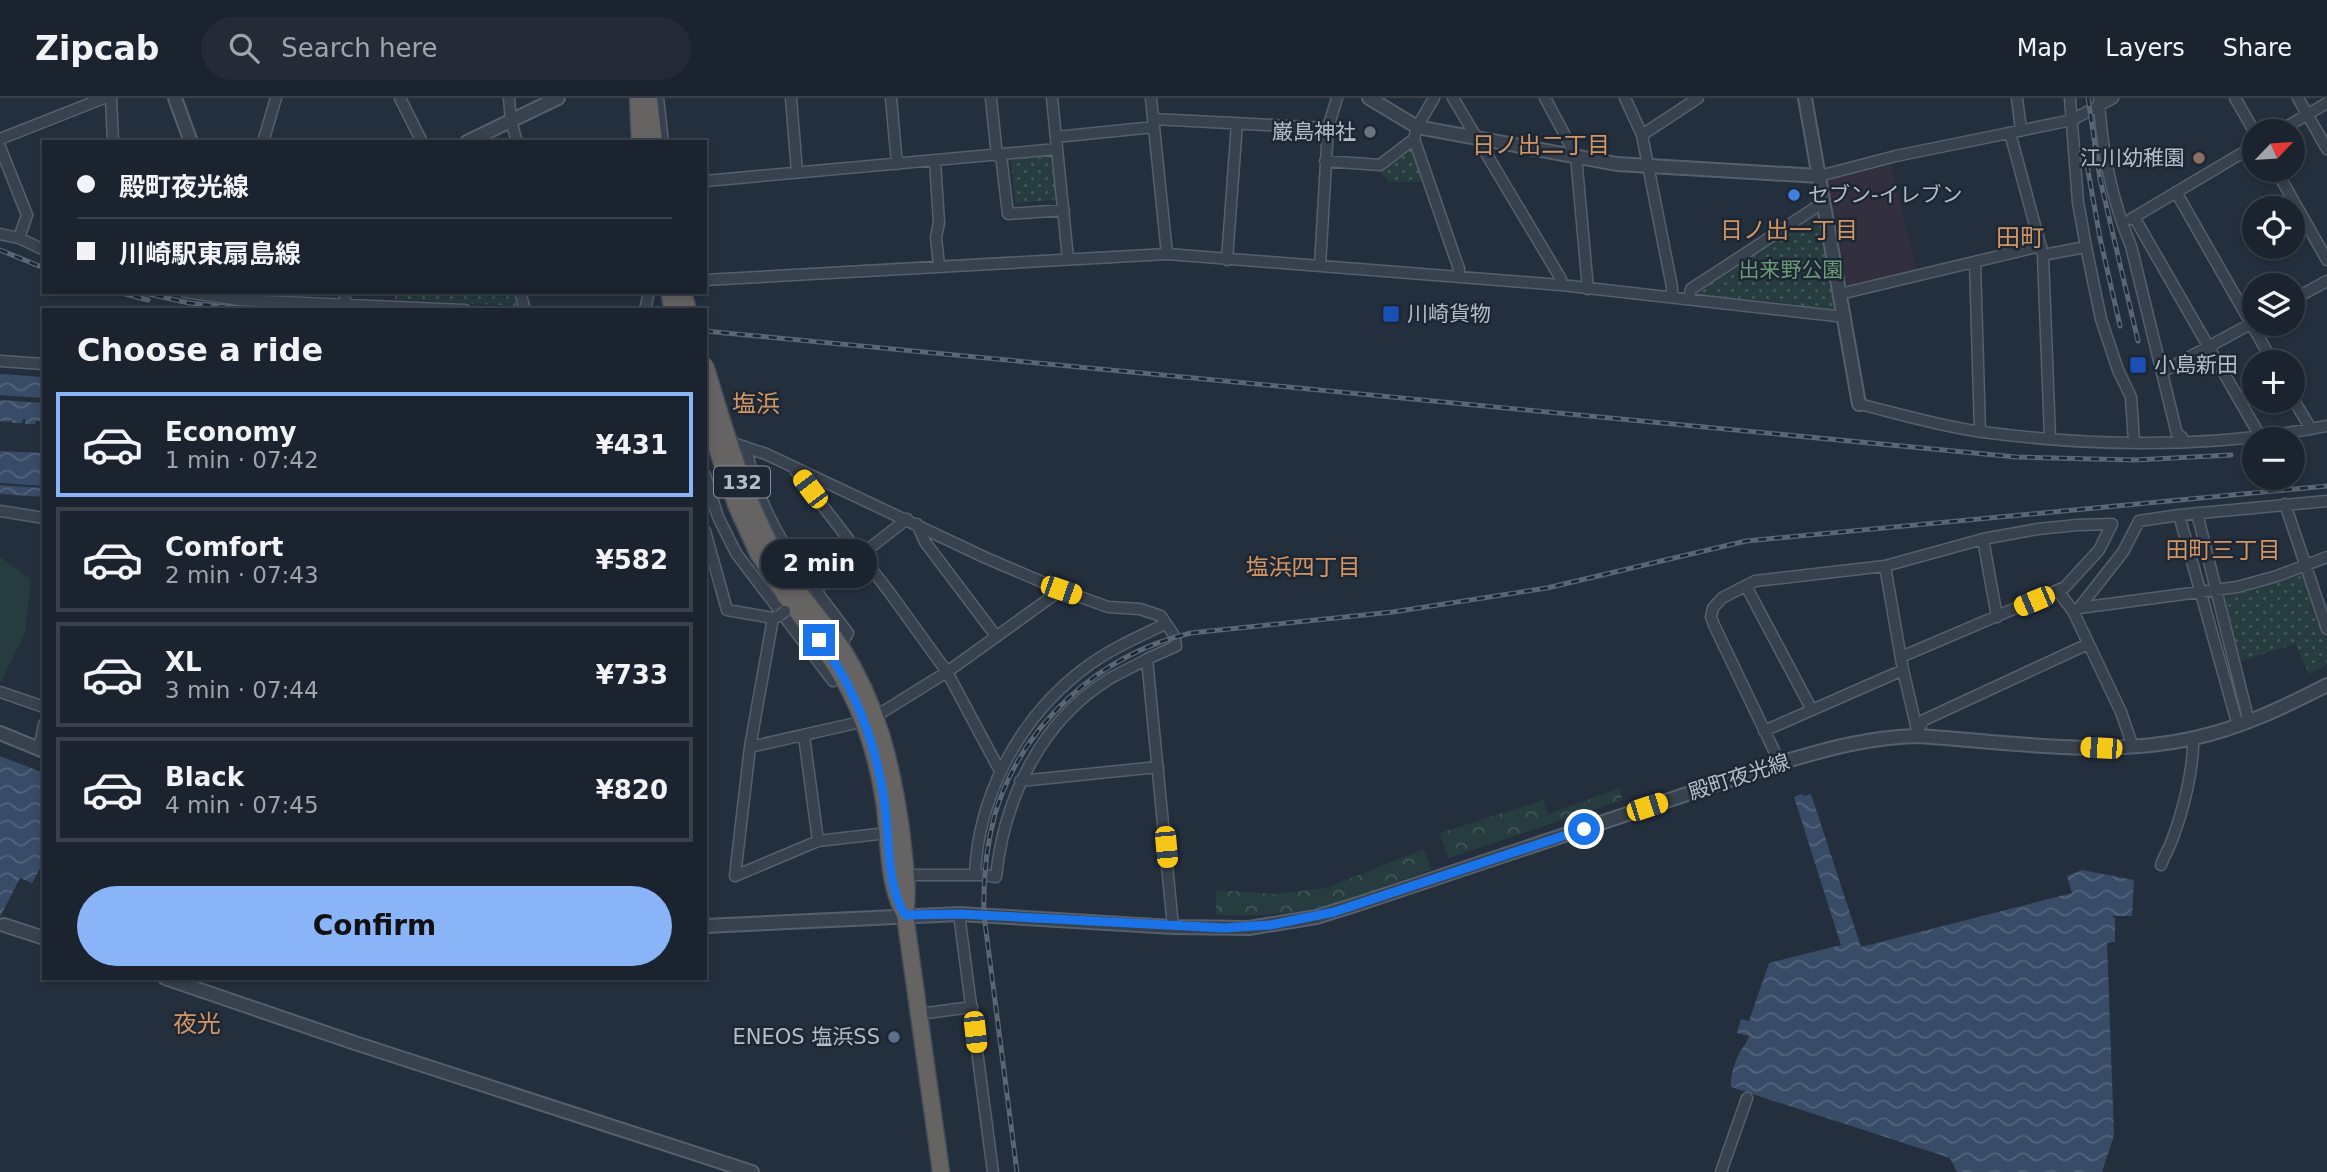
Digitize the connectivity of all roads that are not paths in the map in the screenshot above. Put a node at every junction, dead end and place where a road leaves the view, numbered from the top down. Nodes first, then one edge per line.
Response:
1 (104, 98) edge
2 (111, 98) edge
3 (175, 98) edge
4 (276, 98) edge
5 (400, 98) edge
6 (509, 98) edge
7 (558, 98) edge
8 (638, 98) edge
9 (649, 98) edge
10 (657, 98) edge
11 (791, 98) edge
12 (891, 98) edge
13 (991, 98) edge
14 (1052, 98) edge
15 (1151, 98) edge
16 (1337, 98) edge
17 (1369, 98) edge
18 (1434, 98) edge
19 (1453, 98) edge
20 (1545, 98) edge
21 (1625, 98) edge
22 (1698, 98) edge
23 (1805, 98) edge
24 (2017, 98) edge
25 (2070, 98) edge
26 (2113, 98) edge
27 (2235, 98) edge
28 (2298, 98) edge
29 (2099, 102) edge
30 (2327, 103) edge
31 (2308, 115) junction
32 (2247, 119) edge
33 (2301, 119) edge
34 (2072, 120) junction
35 (511, 121) junction
36 (1154, 123) junction
37 (1237, 123) junction
38 (1328, 128) junction
39 (2021, 130) junction
40 (1415, 133) junction
41 (2010, 133) junction
42 (1642, 135) junction
43 (1056, 138) junction
44 (1476, 138) junction
45 (0, 139) edge
46 (113, 140) edge
47 (190, 140) edge
48 (264, 140) edge
49 (421, 140) edge
50 (471, 140) edge
51 (516, 140) edge
52 (640, 140) edge
53 (654, 140) edge
54 (663, 140) edge
55 (0, 147) edge
56 (1057, 149) junction
57 (2327, 149) edge
58 (2242, 153) edge
59 (999, 155) junction
60 (1576, 156) junction
61 (935, 161) junction
62 (1325, 162) junction
63 (897, 164) junction
64 (1647, 166) junction
65 (797, 172) junction
66 (1819, 176) junction
67 (707, 181) edge
68 (2283, 182) edge
69 (2176, 192) junction
70 (1824, 202) junction
71 (1064, 210) junction
72 (2134, 217) junction
73 (2121, 223) junction
74 (0, 234) edge
75 (19, 238) junction
76 (2087, 247) junction
77 (42, 249) edge
78 (2042, 251) junction
79 (1167, 254) junction
80 (1068, 259) junction
81 (1227, 260) junction
82 (2327, 260) edge
83 (1975, 262) junction
84 (939, 266) junction
85 (1320, 267) junction
86 (1459, 276) junction
87 (707, 280) edge
88 (2327, 281) edge
89 (1561, 285) junction
90 (1588, 289) junction
91 (2305, 293) edge
92 (199, 294) edge
93 (344, 294) edge
94 (1840, 294) junction
95 (1672, 297) junction
96 (1689, 299) junction
97 (346, 305) junction
98 (2242, 306) edge
99 (417, 308) edge
100 (1845, 317) junction
101 (2242, 329) edge
102 (2209, 347) junction
103 (0, 361) edge
104 (42, 364) edge
105 (707, 371) edge
106 (2162, 372) junction
107 (1859, 404) joint
108 (2302, 413) edge
109 (707, 419) edge
110 (2327, 426) edge
111 (2255, 427) edge
112 (2311, 429) junction
113 (2305, 430) edge
114 (1980, 432) junction
115 (2242, 437) edge
116 (707, 438) edge
117 (2050, 438) junction
118 (2134, 442) junction
119 (2183, 442) junction
120 (746, 447) junction
121 (793, 467) junction
122 (707, 481) edge
123 (2327, 501) edge
124 (2284, 504) junction
125 (0, 511) edge
126 (2197, 513) junction
127 (2179, 514) junction
128 (42, 518) edge
129 (912, 521) junction
130 (707, 538) edge
131 (1983, 539) junction
132 (860, 555) junction
133 (2327, 557) edge
134 (1885, 566) junction
135 (2304, 566) junction
136 (1746, 586) junction
137 (816, 590) junction
138 (1061, 590) junction
139 (2216, 590) junction
140 (2058, 591) junction
141 (2202, 593) junction
142 (786, 607) junction
143 (2076, 610) junction
144 (1997, 617) junction
145 (1165, 624) junction
146 (2327, 629) edge
147 (996, 636) junction
148 (2088, 644) junction
149 (840, 646) junction
150 (1901, 656) junction
151 (1147, 659) junction
152 (1903, 670) junction
153 (947, 672) junction
154 (833, 681) dead end
155 (2327, 685) edge
156 (0, 692) edge
157 (42, 706) edge
158 (1812, 710) junction
159 (870, 718) junction
160 (2244, 724) junction
161 (1764, 731) junction
162 (0, 733) edge
163 (1918, 733) junction
164 (804, 736) junction
165 (2193, 738) junction
166 (750, 747) junction
167 (2133, 747) junction
168 (41, 750) edge
169 (1780, 763) junction
170 (1158, 767) junction
171 (1000, 771) junction
172 (1020, 781) junction
173 (887, 833) junction
174 (818, 841) junction
175 (2161, 865) dead end
176 (906, 875) junction
177 (975, 875) junction
178 (959, 914) junction
179 (905, 915) junction
180 (4, 925) dead end
181 (707, 926) edge
182 (1173, 927) junction
183 (42, 937) edge
184 (171, 980) edge
185 (972, 1007) junction
186 (919, 1014) junction
187 (1747, 1098) dead end
188 (752, 1172) edge
189 (941, 1172) edge
190 (993, 1172) edge
191 (1721, 1172) edge

1 - 45 street
2 - 46 street
3 - 47 street
4 - 48 street
5 - 49 street
6 - 35 street
7 - 35 street
8 - 52 highway
9 - 53 highway
10 - 54 street
11 - 65 street
12 - 63 street
13 - 59 street
14 - 43 street
15 - 36 street
16 - 38 street
17 - 40 street
18 - 40 street
19 - 44 street
20 - 60 street
21 - 42 street
22 - 42 street
23 - 66 street
24 - 39 street
25 - 34 street
26 - 29 street
27 - 32 street
28 - 31 street
29 - 34 street
29 - 73 street
30 - 31 street
31 - 33 street
31 - 57 street
34 - 39 street
34 - 76 street
35 - 50 street
35 - 51 street
36 - 37 street
36 - 43 street
36 - 79 street
37 - 38 street
37 - 81 street
38 - 62 street
39 - 41 street
40 - 44 street
40 - 62 street
40 - 86 street
41 - 66 street
41 - 78 street
42 - 64 street
43 - 56 street
44 - 60 street
44 - 89 street
55 - 75 street
56 - 59 street
56 - 71 street
58 - 69 street
59 - 61 street
59 - 71 street
60 - 64 street
60 - 90 street
61 - 63 street
61 - 84 street
62 - 85 street
63 - 65 street
64 - 66 street
64 - 95 street
65 - 67 street
66 - 70 street
68 - 82 street
69 - 72 street
69 - 98 street
70 - 94 street
70 - 96 street
71 - 80 street
72 - 73 street
72 - 102 street
73 - 106 street
74 - 75 street
75 - 77 street
76 - 78 street
76 - 118 street
78 - 83 street
78 - 117 street
79 - 80 street
79 - 81 street
80 - 84 street
81 - 85 street
83 - 94 street
83 - 114 street
84 - 87 street
85 - 86 street
86 - 89 street
88 - 91 street
89 - 90 street
90 - 95 street
92 - 97 street
93 - 97 street
94 - 100 street
95 - 96 street
96 - 100 street
97 - 99 street
100 - 107 street
101 - 102 street
102 - 106 street
102 - 111 street
103 - 104 street
105 - 142 highway, 132, bridge
106 - 119 street
107 - 114 street
108 - 112 street
109 - 142 highway, 132, bridge
110 - 112 street
112 - 113 street
114 - 117 street
115 - 119 street
116 - 120 street
117 - 118 street
118 - 119 street
120 - 121 street
120 - 137 street
121 - 129 street
121 - 132 street
122 - 154 street
123 - 124 street
124 - 126 street
124 - 135 street
125 - 128 street
126 - 127 street
126 - 139 street
127 - 141 street
127 - 143 street
129 - 132 street
129 - 138 street
129 - 147 street
130 - 142 street
131 - 134 street
131 - 140 street
131 - 144 street
132 - 137 street
132 - 153 street
133 - 135 street
134 - 136 street
134 - 150 street
135 - 139 street
135 - 146 street
136 - 158 street
136 - 161 street
137 - 149 street
138 - 145 street
138 - 147 street
139 - 141 street
139 - 160 street
140 - 143 street
140 - 144 street
141 - 143 street
141 - 160 street
142 - 149 highway, 132
142 - 159 highway, 132
142 - 166 street
143 - 148 street
144 - 150 street
145 - 151 street
145 - 171 street
147 - 153 street
148 - 163 street
148 - 167 street
149 - 159 highway, 132
150 - 152 street
151 - 170 street
151 - 172 street
152 - 158 street
152 - 163 street
153 - 159 street
153 - 171 street
155 - 160 street, 殿町夜光線
156 - 157 street
158 - 161 street
159 - 164 street
159 - 173 highway, 132
159 - 176 highway, 132
160 - 165 street, 殿町夜光線
161 - 169 street
162 - 168 street
163 - 167 street, 殿町夜光線
163 - 169 street, 殿町夜光線
164 - 166 street
164 - 174 street
165 - 167 street, 殿町夜光線
165 - 175 street
166 - 174 street
169 - 182 street, 殿町夜光線
170 - 172 street
170 - 182 street
171 - 177 street
172 - 177 street
173 - 174 street
173 - 179 highway, 132
176 - 177 street
176 - 179 highway, 132
178 - 179 street, 殿町夜光線
178 - 182 street, 殿町夜光線
178 - 185 street
179 - 181 street, 殿町夜光線
179 - 186 highway, 132
180 - 183 street
184 - 188 street
185 - 186 street
185 - 190 street
186 - 189 highway, 132
187 - 191 street

